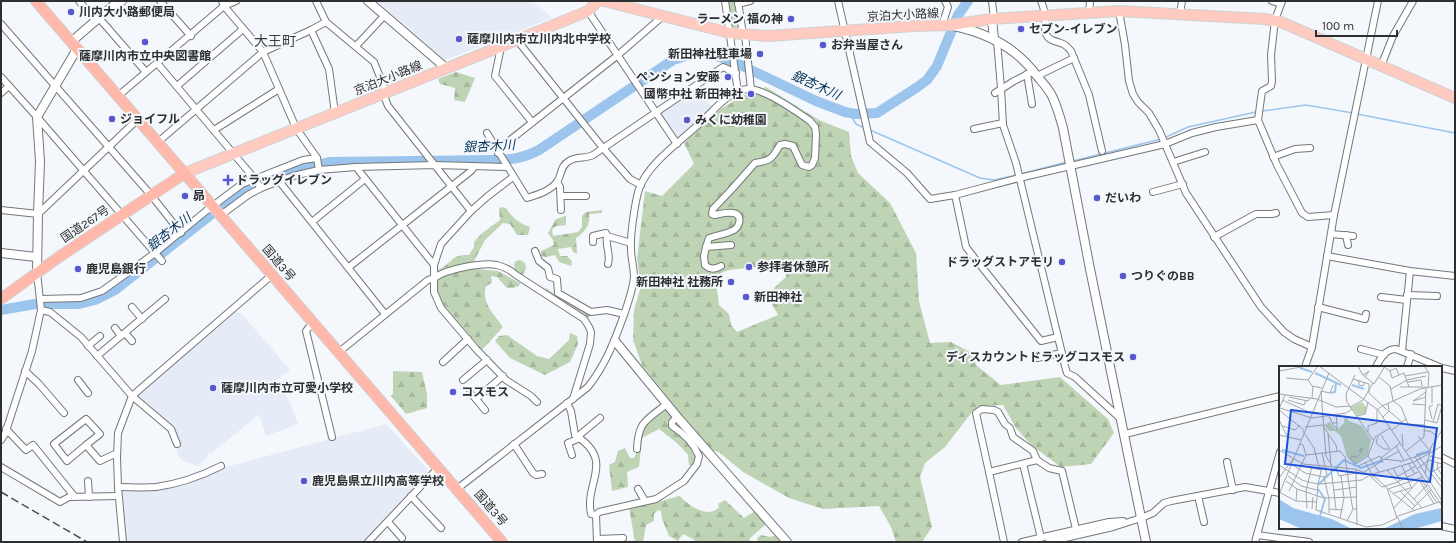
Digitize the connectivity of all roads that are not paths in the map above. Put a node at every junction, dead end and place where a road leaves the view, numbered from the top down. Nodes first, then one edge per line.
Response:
1 (36, 1) edge
2 (79, 1) edge
3 (160, 1) edge
4 (236, 1) edge
5 (316, 1) edge
6 (368, 1) edge
7 (598, 1) edge
8 (604, 1) edge
9 (725, 1) edge
10 (750, 1) edge
11 (838, 1) edge
12 (945, 1) edge
13 (992, 1) edge
14 (1041, 1) edge
15 (1090, 1) edge
16 (1182, 1) edge
17 (1272, 1) edge
18 (1371, 1) edge
19 (1413, 1) edge
20 (116, 2) edge
21 (738, 2) edge
22 (1281, 2) edge
23 (1378, 3) edge
24 (223, 4) edge
25 (588, 11) junction
26 (1119, 11) junction
27 (1089, 13) junction
28 (1180, 14) junction
29 (385, 15) junction
30 (663, 16) junction
31 (1045, 16) junction
32 (993, 19) junction
33 (98, 20) junction
34 (1274, 20) junction
35 (326, 22) junction
36 (1, 24) edge
37 (951, 25) junction
38 (243, 30) junction
39 (311, 30) junction
40 (846, 31) junction
41 (730, 33) junction
42 (744, 35) junction
43 (191, 36) junction
44 (517, 40) junction
45 (996, 40) junction
46 (74, 46) junction
47 (356, 46) junction
48 (501, 47) junction
49 (263, 52) junction
50 (618, 54) junction
51 (1074, 58) junction
52 (1367, 60) junction
53 (157, 64) junction
54 (1381, 66) junction
55 (446, 68) junction
56 (146, 72) junction
57 (736, 72) junction
58 (1033, 74) junction
59 (1, 77) edge
60 (9, 86) junction
61 (177, 86) junction
62 (55, 87) junction
63 (1001, 88) junction
64 (279, 89) junction
65 (751, 89) junction
66 (1, 92) edge
67 (738, 92) junction
68 (384, 93) junction
69 (995, 93) dead end
70 (118, 96) junction
71 (563, 97) junction
72 (1455, 98) edge
73 (1032, 104) dead end
74 (195, 109) junction
75 (656, 112) junction
76 (336, 113) junction
77 (37, 117) junction
78 (138, 120) junction
79 (1258, 120) junction
80 (532, 122) junction
81 (1003, 123) junction
82 (296, 128) junction
83 (974, 129) dead end
84 (214, 130) junction
85 (487, 133) dead end
86 (158, 142) junction
87 (676, 144) junction
88 (1165, 144) junction
89 (109, 148) junction
90 (603, 148) junction
91 (1310, 148) dead end
92 (1102, 151) dead end
93 (1205, 152) dead end
94 (234, 154) junction
95 (499, 154) junction
96 (1273, 157) junction
97 (318, 159) junction
98 (1173, 162) junction
99 (434, 163) junction
100 (1070, 163) junction
101 (506, 166) junction
102 (356, 167) junction
103 (474, 167) junction
104 (319, 170) junction
105 (83, 171) junction
106 (185, 173) junction
107 (1018, 175) junction
108 (513, 177) junction
109 (255, 179) junction
110 (365, 179) junction
111 (279, 181) junction
112 (557, 182) junction
113 (641, 184) junction
114 (1182, 184) junction
115 (451, 186) junction
116 (260, 188) junction
117 (1153, 192) dead end
118 (151, 195) junction
119 (955, 195) junction
120 (561, 196) junction
121 (586, 196) dead end
122 (1, 210) edge
123 (217, 210) junction
124 (561, 210) dead end
125 (471, 211) junction
126 (1276, 213) dead end
127 (38, 214) junction
128 (122, 215) junction
129 (1334, 215) junction
130 (313, 221) junction
131 (402, 226) junction
132 (181, 233) junction
133 (1331, 234) junction
134 (1346, 235) junction
135 (607, 236) junction
136 (1353, 236) dead end
137 (1214, 237) junction
138 (593, 242) dead end
139 (631, 243) junction
140 (731, 245) dead end
141 (1348, 245) dead end
142 (706, 247) junction
143 (535, 250) dead end
144 (1, 253) edge
145 (1327, 256) junction
146 (36, 257) junction
147 (158, 257) junction
148 (608, 264) dead end
149 (434, 266) junction
150 (721, 266) dead end
151 (349, 267) junction
152 (1410, 271) junction
153 (37, 272) junction
154 (272, 275) junction
155 (1455, 276) edge
156 (434, 278) junction
157 (1381, 296) dead end
158 (1437, 296) dead end
159 (1407, 298) junction
160 (1, 299) edge
161 (165, 299) dead end
162 (40, 300) junction
163 (132, 307) dead end
164 (1318, 307) junction
165 (41, 309) junction
166 (385, 314) junction
167 (624, 314) junction
168 (1366, 314) dead end
169 (142, 319) junction
170 (313, 322) junction
171 (115, 328) dead end
172 (123, 334) junction
173 (100, 336) dead end
174 (1058, 337) junction
175 (468, 339) junction
176 (132, 341) dead end
177 (615, 341) junction
178 (88, 346) junction
179 (1312, 347) junction
180 (1361, 349) dead end
181 (1402, 351) junction
182 (339, 352) junction
183 (1062, 353) junction
184 (1411, 354) junction
185 (1384, 355) junction
186 (97, 356) junction
187 (1038, 358) dead end
188 (487, 360) junction
189 (443, 362) dead end
190 (1306, 365) edge
191 (1377, 366) edge
192 (1407, 366) edge
193 (1438, 366) edge
194 (1442, 368) edge
195 (25, 371) junction
196 (1455, 371) edge
197 (503, 376) junction
198 (78, 380) dead end
199 (463, 380) dead end
200 (88, 393) dead end
201 (470, 393) dead end
202 (132, 396) junction
203 (1279, 396) edge
204 (476, 399) junction
205 (573, 399) junction
206 (537, 402) dead end
207 (567, 403) junction
208 (667, 404) junction
209 (485, 410) dead end
210 (64, 414) dead end
211 (677, 417) junction
212 (600, 418) dead end
213 (1122, 420) junction
214 (6, 429) junction
215 (1125, 434) junction
216 (332, 437) dead end
217 (579, 438) junction
218 (1, 440) edge
219 (177, 444) dead end
220 (514, 444) junction
221 (86, 445) junction
222 (637, 449) dead end
223 (117, 453) junction
224 (572, 455) dead end
225 (1279, 456) edge
226 (1442, 458) edge
227 (1038, 460) junction
228 (1227, 462) dead end
229 (1023, 464) junction
230 (1455, 464) edge
231 (222, 466) dead end
232 (1, 467) edge
233 (439, 467) junction
234 (989, 472) junction
235 (542, 474) dead end
236 (88, 481) dead end
237 (118, 487) junction
238 (638, 489) dead end
239 (457, 490) junction
240 (1233, 490) junction
241 (1270, 490) junction
242 (1279, 493) edge
243 (74, 496) junction
244 (118, 496) junction
245 (411, 496) junction
246 (1198, 496) junction
247 (89, 497) junction
248 (645, 501) junction
249 (596, 515) junction
250 (1141, 518) junction
251 (1129, 521) junction
252 (388, 522) junction
253 (1204, 522) dead end
254 (1442, 526) edge
255 (441, 528) dead end
256 (1455, 529) edge
257 (1076, 530) junction
258 (1257, 535) junction
259 (402, 538) dead end
260 (623, 538) dead end
261 (1041, 538) junction
262 (597, 540) edge
263 (123, 542) edge
264 (368, 542) edge
265 (502, 542) edge
266 (787, 542) edge
267 (1004, 542) edge
268 (1022, 542) edge
269 (1048, 542) edge
270 (1146, 542) edge
271 (1255, 542) edge
272 (1305, 542) edge

1 - 46 highway, 国道3号
2 - 33 street
3 - 43 street
4 - 24 street
5 - 35 street
6 - 29 street
7 - 25 main road, 京泊大小路線
8 - 30 main road, 京泊大小路線
9 - 41 street
10 - 21 street
11 - 40 street
12 - 37 street
13 - 32 street
14 - 31 street
15 - 27 street
16 - 28 street
17 - 22 street
18 - 23 street
19 - 54 street
20 - 33 street
21 - 42 street
22 - 34 street
23 - 52 street
24 - 38 street
24 - 43 street
25 - 44 main road, 京泊大小路線
25 - 50 street
26 - 27 main road, 京泊大小路線
26 - 28 main road, 京泊大小路線
26 - 88 street
27 - 31 main road, 京泊大小路線
28 - 34 main road, 京泊大小路線
29 - 47 street
29 - 55 street
30 - 41 main road, 京泊大小路線
30 - 50 street
31 - 32 main road, 京泊大小路線
31 - 51 street
32 - 37 main road, 京泊大小路線
32 - 45 street
33 - 46 street
33 - 56 street
34 - 52 main road, 京泊大小路線
34 - 79 street
35 - 39 street
35 - 47 street
36 - 62 street
37 - 40 main road, 京泊大小路線
37 - 45 street
38 - 49 street
38 - 61 street
39 - 49 street
39 - 76 street
40 - 42 main road, 京泊大小路線
40 - 119 street
41 - 42 main road, 京泊大小路線
41 - 57 street
42 - 65 street
43 - 53 street
44 - 48 main road, 京泊大小路線
44 - 71 street
45 - 58 street
45 - 63 street
46 - 62 street
46 - 70 highway, 国道3号
47 - 68 street
48 - 55 main road, 京泊大小路線
48 - 80 street
49 - 64 street
49 - 74 street
50 - 71 street
50 - 75 street
51 - 58 street
51 - 92 street
52 - 54 main road, 京泊大小路線
52 - 129 street
53 - 56 street
53 - 61 street
54 - 72 main road, 京泊大小路線
55 - 68 main road, 京泊大小路線
56 - 70 street
57 - 67 street
57 - 75 street
58 - 63 street
58 - 73 street
58 - 100 street
59 - 60 street
60 - 66 street
60 - 77 street
61 - 74 street
62 - 77 street
62 - 89 street
63 - 69 street
63 - 81 street
64 - 82 street
64 - 84 street
65 - 67 street
65 - 142 street
67 - 87 street
68 - 76 main road, 京泊大小路線
68 - 99 street
70 - 78 highway, 国道3号
71 - 80 street
71 - 90 street
74 - 84 street
74 - 86 street
75 - 87 street
75 - 90 street
76 - 82 main road, 京泊大小路線
77 - 105 street
77 - 127 street
78 - 86 highway, 国道3号
78 - 89 street
79 - 88 street
79 - 96 street
80 - 95 street
81 - 83 street
81 - 107 street
82 - 94 main road, 京泊大小路線
82 - 97 street
84 - 94 street
85 - 95 street
86 - 106 highway, 国道3号
87 - 113 street
88 - 98 street
88 - 100 street
89 - 105 street
89 - 118 street
90 - 112 street
90 - 113 street
91 - 96 street
93 - 98 street
94 - 106 main road, 京泊大小路線
94 - 109 street
95 - 101 street
96 - 129 street
97 - 104 street
97 - 109 street
98 - 114 street
99 - 102 street
99 - 103 street
99 - 115 street
100 - 107 street
100 - 213 street
101 - 103 street
101 - 108 street
102 - 104 street
102 - 110 street
103 - 115 street
104 - 111 street
105 - 127 street
105 - 128 street
106 - 118 highway, 国道267号
106 - 123 highway, 国道3号
107 - 119 street
107 - 174 street
108 - 112 street
108 - 125 street
109 - 116 street
109 - 123 street
110 - 130 street
110 - 131 street
111 - 116 street
111 - 130 street
112 - 120 street
113 - 139 street
114 - 117 street
114 - 137 street
115 - 125 street
115 - 131 street
116 - 123 street
118 - 128 highway, 国道267号
118 - 132 street
119 - 174 street
120 - 121 street
120 - 124 street
122 - 127 street
123 - 132 street
123 - 154 highway, 国道3号
125 - 149 street
126 - 137 street
127 - 146 street
128 - 147 street
128 - 153 highway, 国道267号
129 - 133 street
130 - 151 street
131 - 149 street
131 - 151 street
132 - 147 street
133 - 134 street
133 - 145 street
134 - 136 street
134 - 141 street
135 - 138 street
135 - 139 street
135 - 148 street
137 - 179 street
139 - 167 street
140 - 142 street
142 - 150 street
143 - 167 street
144 - 146 street
145 - 152 street
145 - 164 street
146 - 153 street
147 - 162 street
149 - 156 street
151 - 166 street
152 - 155 street
152 - 159 street
153 - 160 highway, 国道267号
153 - 162 street
154 - 170 highway, 国道3号
154 - 202 street
156 - 166 street
156 - 175 street
156 - 205 street
157 - 159 street
158 - 159 street
159 - 181 street
161 - 169 street
162 - 165 street
163 - 169 street
164 - 168 street
164 - 179 street
165 - 178 street
165 - 195 street
166 - 182 street
167 - 177 street
169 - 172 street
170 - 182 highway, 国道3号
170 - 216 street
171 - 172 street
172 - 176 street
172 - 186 street
173 - 178 street
174 - 183 street
175 - 188 street
175 - 189 street
177 - 205 street
177 - 208 street
178 - 186 street
179 - 190 street
180 - 185 street
181 - 184 street
181 - 185 street
182 - 233 highway, 国道3号
183 - 187 street
183 - 213 street
184 - 192 street
184 - 193 street
185 - 191 street
186 - 202 street
188 - 197 street
188 - 199 street
194 - 196 street
195 - 210 street
195 - 214 street
197 - 204 street
197 - 206 street
198 - 200 street
201 - 204 street
202 - 219 street
202 - 223 street
203 - 215 street
204 - 209 street
205 - 207 street
207 - 217 street
207 - 220 street
208 - 211 street
208 - 222 street
211 - 248 street
211 - 266 street
212 - 217 street
213 - 215 street
214 - 218 street
214 - 243 street
215 - 250 street
217 - 224 street
217 - 249 street
220 - 235 street
220 - 239 street
221 - 221 street
221 - 223 street
223 - 237 street
225 - 241 street
226 - 230 street
227 - 229 street
227 - 234 street
227 - 257 street
228 - 240 street
229 - 234 street
229 - 261 street
231 - 237 street
232 - 243 street
233 - 239 highway, 国道3号
233 - 245 street
234 - 267 street
236 - 247 street
237 - 244 street
238 - 248 street
239 - 265 highway, 国道3号
240 - 241 street
240 - 246 street
241 - 242 street
241 - 258 street
243 - 247 street
244 - 247 street
244 - 263 street
245 - 252 street
245 - 255 street
246 - 250 street
246 - 253 street
248 - 249 street
249 - 262 street
250 - 251 street
250 - 270 street
251 - 257 street
251 - 269 street
252 - 259 street
252 - 264 street
254 - 256 street
257 - 261 street
258 - 271 street
258 - 272 street
260 - 262 street
261 - 268 street

